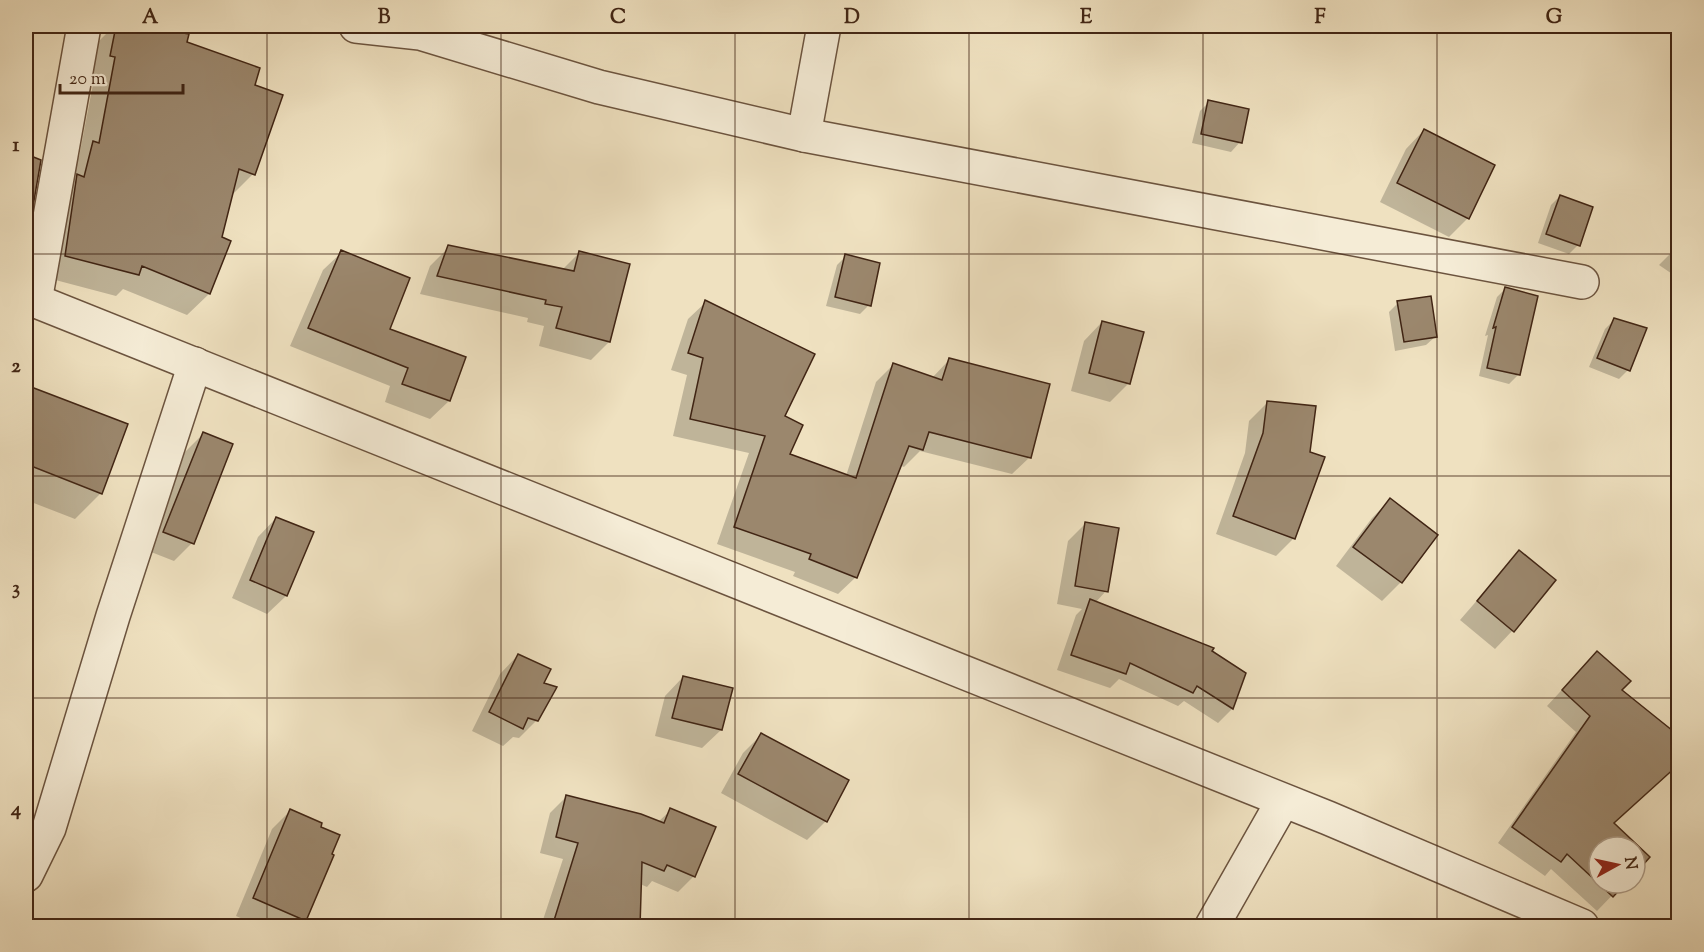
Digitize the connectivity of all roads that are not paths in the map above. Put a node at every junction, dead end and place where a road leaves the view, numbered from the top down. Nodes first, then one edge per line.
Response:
1 (84, 26) edge
2 (356, 26) edge
3 (824, 26) edge
4 (804, 135) junction
5 (1582, 282) dead end
6 (30, 299) edge
7 (195, 364) junction
8 (1283, 801) junction
9 (26, 875) edge
10 (1212, 927) edge
11 (1582, 927) edge

1 - 6 street
2 - 4 street
3 - 4 street
4 - 5 street
6 - 7 street
7 - 8 street
7 - 9 street
8 - 10 street
8 - 11 street

